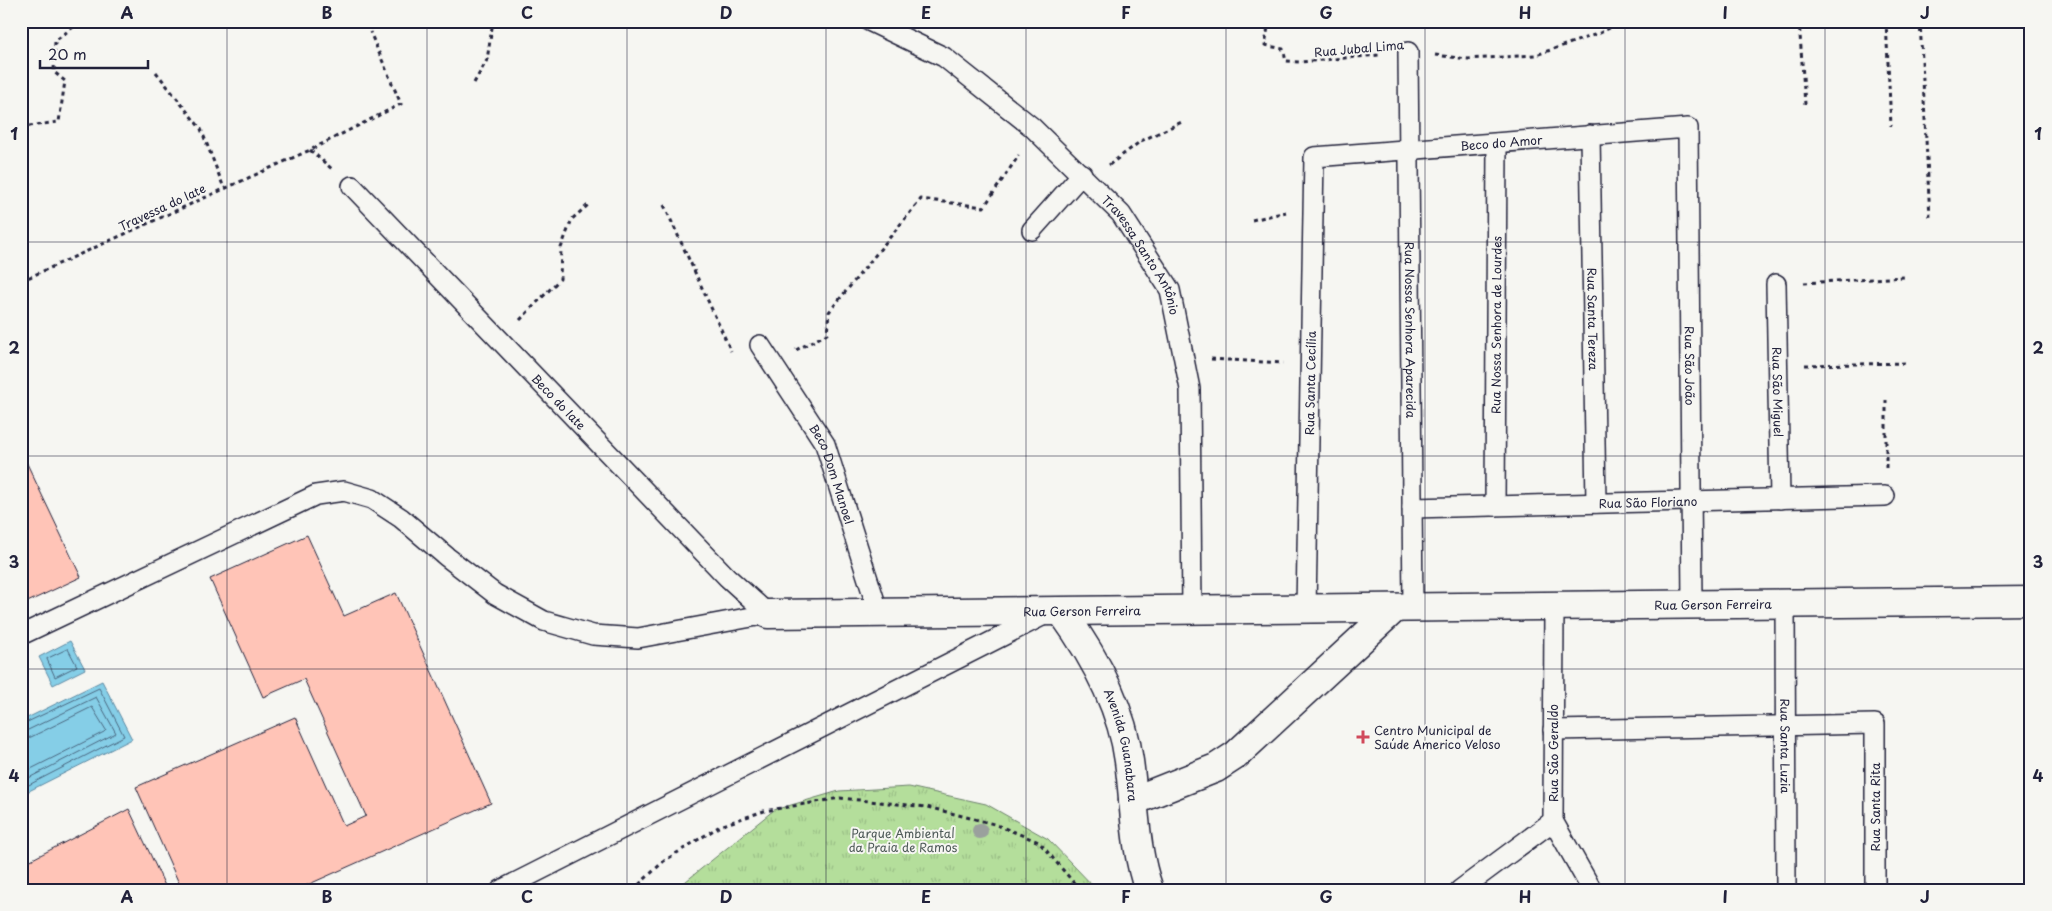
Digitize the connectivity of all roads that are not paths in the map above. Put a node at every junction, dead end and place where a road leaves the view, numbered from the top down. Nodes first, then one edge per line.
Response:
1 (869, 21) edge
2 (1408, 52) road end
3 (1688, 128) joint
4 (1590, 135) junction
5 (1497, 142) junction
6 (1409, 149) junction
7 (1314, 157) joint
8 (1085, 177) junction
9 (352, 186) dead end
10 (1032, 230) dead end
11 (1776, 284) road end
12 (760, 346) road end
13 (1885, 496) road end
14 (1780, 499) junction
15 (1691, 501) junction
16 (1596, 503) junction
17 (1495, 506) junction
18 (1412, 508) junction
19 (2031, 601) edge
20 (1692, 604) junction
21 (1785, 604) junction
22 (1554, 606) junction
23 (1404, 608) junction
24 (1306, 609) junction
25 (1192, 610) junction
26 (1057, 611) junction
27 (768, 614) junction
28 (879, 614) junction
29 (21, 635) edge
30 (1785, 725) junction
31 (1553, 730) junction
32 (1133, 801) junction
33 (1553, 821) junction
34 (1470, 887) edge
35 (501, 890) edge
36 (1149, 890) edge
37 (1592, 890) edge
38 (1786, 890) edge
39 (1875, 890) edge

1 - 8 lane, Travessa Santo Antônio
2 - 6 lane, Rua Nossa Senhora Aparecida
3 - 4 lane, Beco do Amor
3 - 15 lane, Rua São João
4 - 5 lane, Beco do Amor
4 - 16 lane, Rua Santa Tereza
5 - 6 lane, Beco do Amor
5 - 17 lane, Rua Nossa Senhora de Lourdes
6 - 7 lane, Beco do Amor
6 - 18 lane, Rua Nossa Senhora Aparecida
7 - 24 lane, Rua Santa Cecília
8 - 10 lane
8 - 25 lane, Travessa Santo Antônio
9 - 27 lane, Beco do Iate
11 - 14 lane, Rua São Miguel
12 - 28 lane, Beco Dom Manoel
13 - 14 lane, Rua São Floriano
14 - 15 lane, Rua São Floriano
15 - 16 lane, Rua São Floriano
15 - 20 lane, Rua São João
16 - 17 lane, Rua São Floriano
17 - 18 lane, Rua São Floriano
18 - 23 lane, Rua Nossa Senhora Aparecida
19 - 21 street, Rua Gerson Ferreira
20 - 21 street, Rua Gerson Ferreira
20 - 22 street, Rua Gerson Ferreira
21 - 30 lane, Rua Santa Luzia
22 - 23 street, Rua Gerson Ferreira
22 - 31 lane, Rua São Geraldo
23 - 24 street, Rua Gerson Ferreira
23 - 32 street
24 - 25 street, Rua Gerson Ferreira
25 - 26 street, Rua Gerson Ferreira
26 - 28 street, Rua Gerson Ferreira
26 - 32 street, Avenida Guanabara
26 - 35 lane
27 - 28 street, Rua Gerson Ferreira
27 - 29 lane
30 - 31 lane
30 - 38 lane, Rua Santa Luzia
30 - 39 lane, Rua Santa Rita
31 - 33 lane, Rua São Geraldo
32 - 36 street, Avenida Guanabara
33 - 34 lane
33 - 37 lane, Rua São Geraldo

